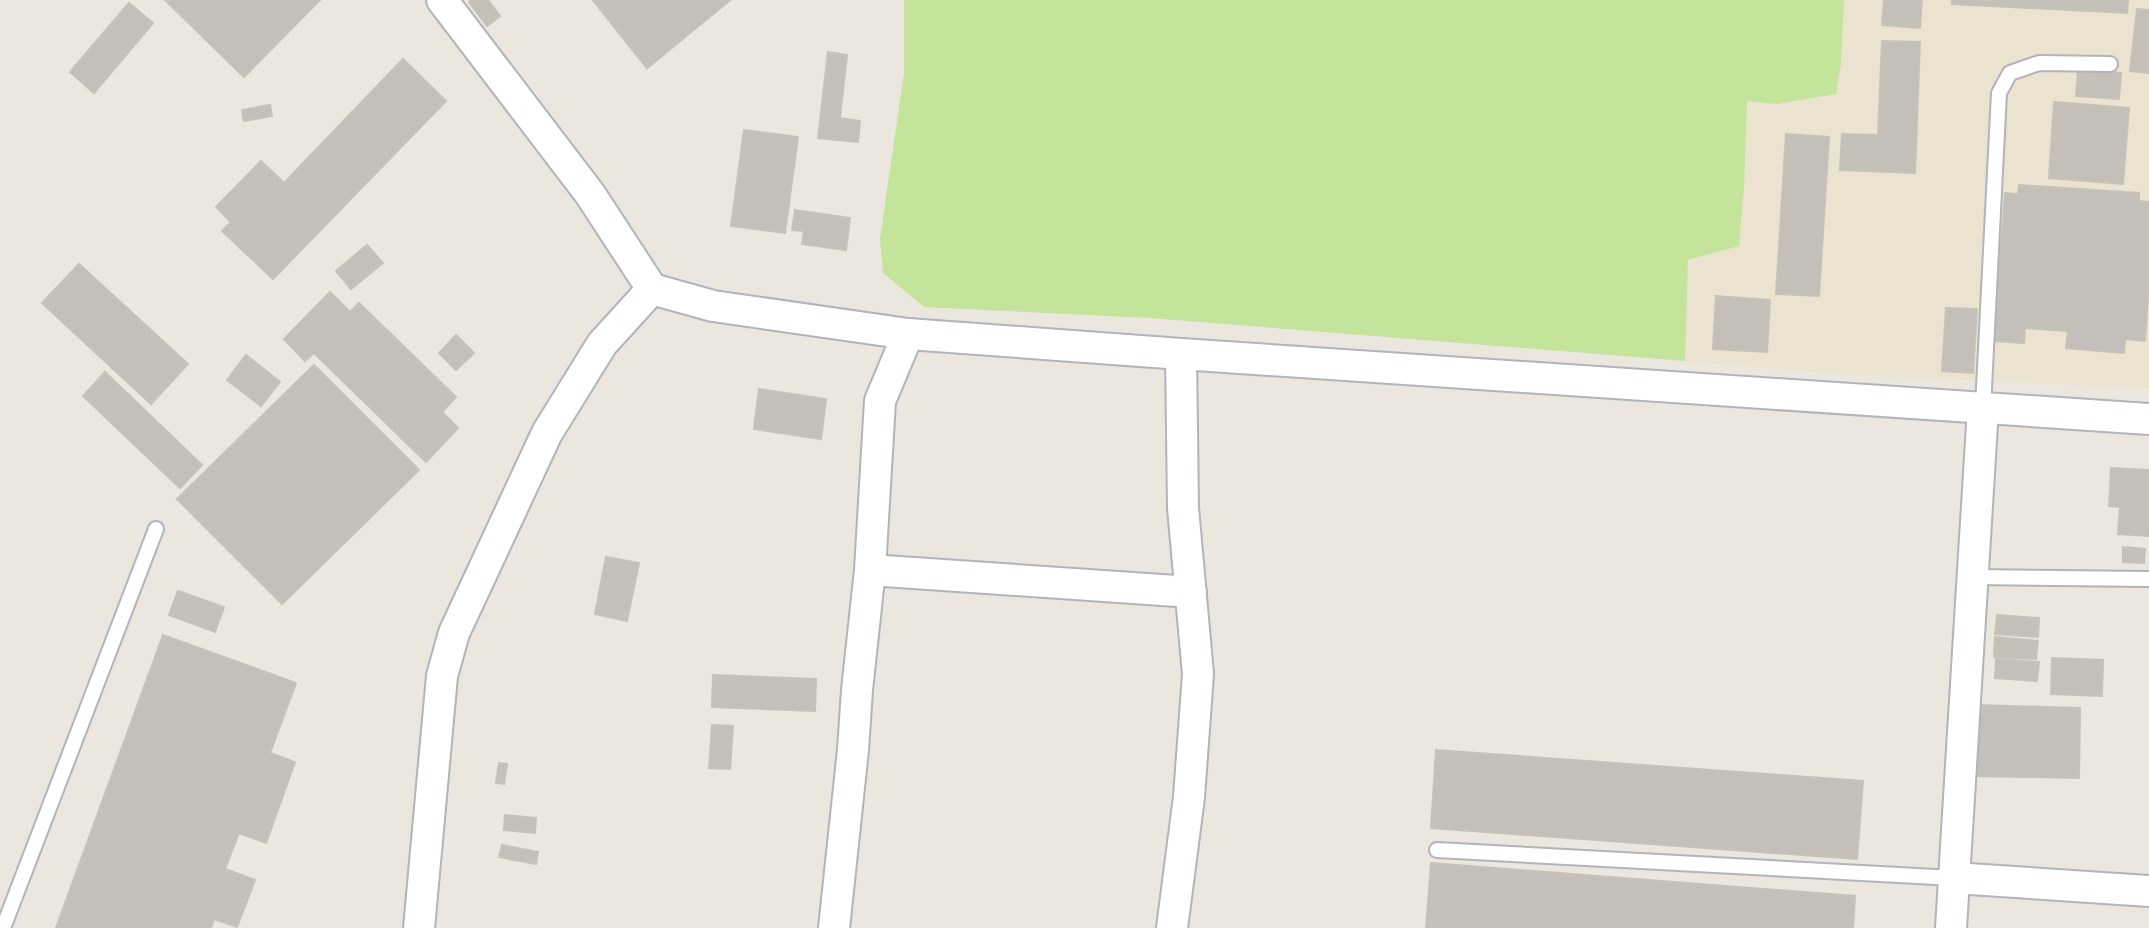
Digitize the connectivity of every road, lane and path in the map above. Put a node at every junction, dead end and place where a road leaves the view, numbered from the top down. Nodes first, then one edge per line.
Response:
1 (442, 0) edge
2 (2110, 64) dead end
3 (652, 289) junction
4 (908, 334) junction
5 (1181, 354) junction
6 (1983, 408) junction
7 (2149, 419) edge
8 (156, 529) dead end
9 (870, 570) junction
10 (1973, 577) junction
11 (2149, 579) edge
12 (1191, 592) junction
13 (1437, 850) dead end
14 (1954, 878) junction
15 (2149, 891) edge
16 (3, 928) edge
17 (419, 928) edge
18 (834, 928) edge
19 (1172, 928) edge
20 (1951, 928) edge

1 - 3 street
2 - 6 lane
3 - 4 street
3 - 17 street
4 - 5 street
4 - 9 street
5 - 6 street
5 - 12 street
6 - 7 street
6 - 10 street
8 - 16 lane
9 - 12 street
9 - 18 street
10 - 11 lane
10 - 14 street
12 - 19 street
13 - 14 lane
14 - 15 street
14 - 20 street

